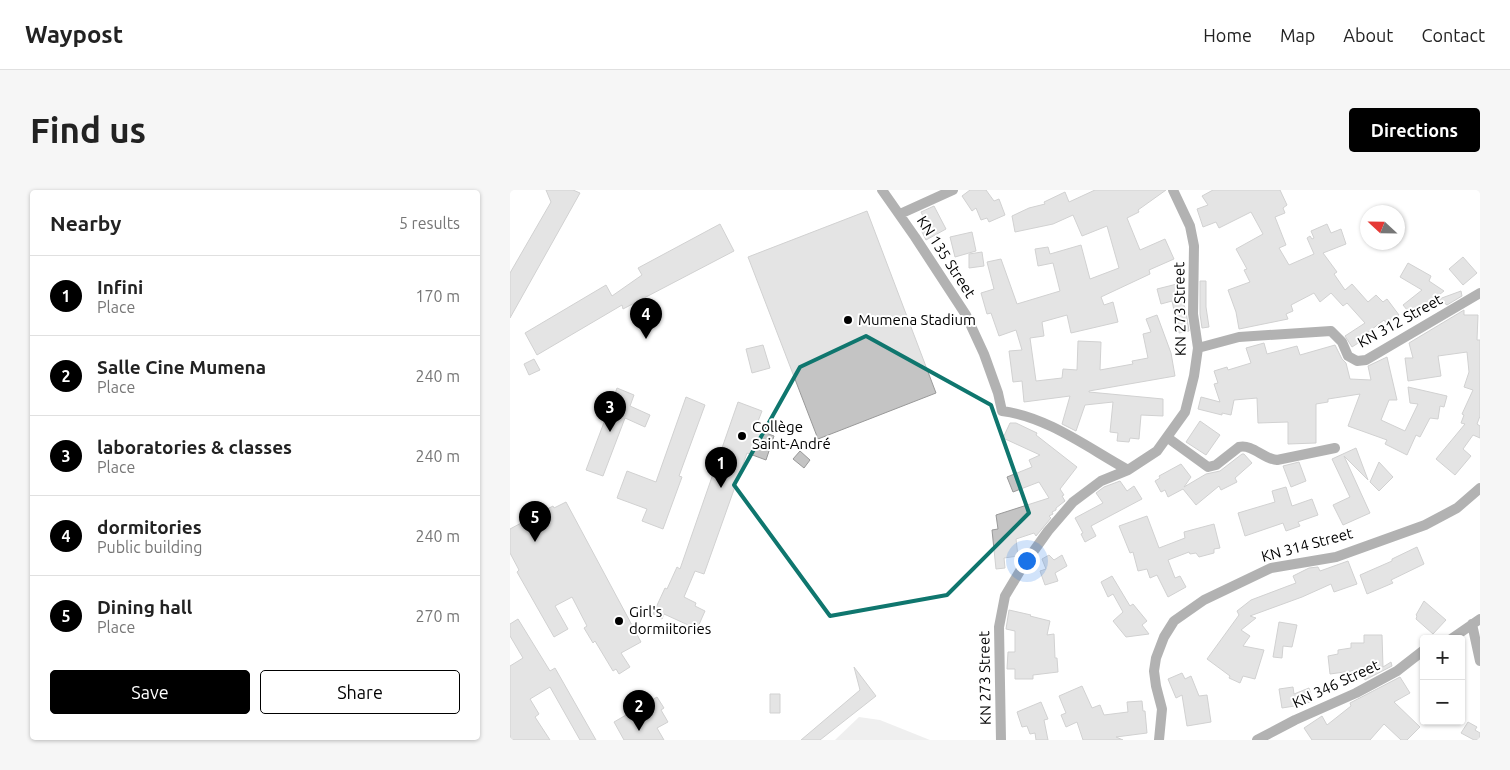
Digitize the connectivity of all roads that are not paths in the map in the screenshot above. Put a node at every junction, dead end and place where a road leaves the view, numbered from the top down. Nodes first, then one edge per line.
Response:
1 (882, 190) edge
2 (953, 190) edge
3 (1173, 190) edge
4 (900, 214) junction
5 (1480, 293) edge
6 (1198, 348) junction
7 (1168, 438) junction
8 (1334, 448) dead end
9 (1128, 470) junction
10 (1480, 488) edge
11 (1476, 622) edge
12 (1457, 635) edge
13 (1420, 653) edge
14 (1480, 660) edge
15 (1001, 740) edge
16 (1158, 740) edge
17 (1257, 740) edge

1 - 4 street, KN 135 Street
2 - 4 street
3 - 6 street, KN 273 Street
4 - 9 street, KN 135 Street
5 - 6 street, KN 312 Street
6 - 7 street, KN 273 Street
7 - 8 street
7 - 9 street, KN 273 Street
9 - 15 street, KN 273 Street
10 - 16 street, KN 314 Street
11 - 12 street
11 - 14 street
13 - 17 street, KN 346 Street

